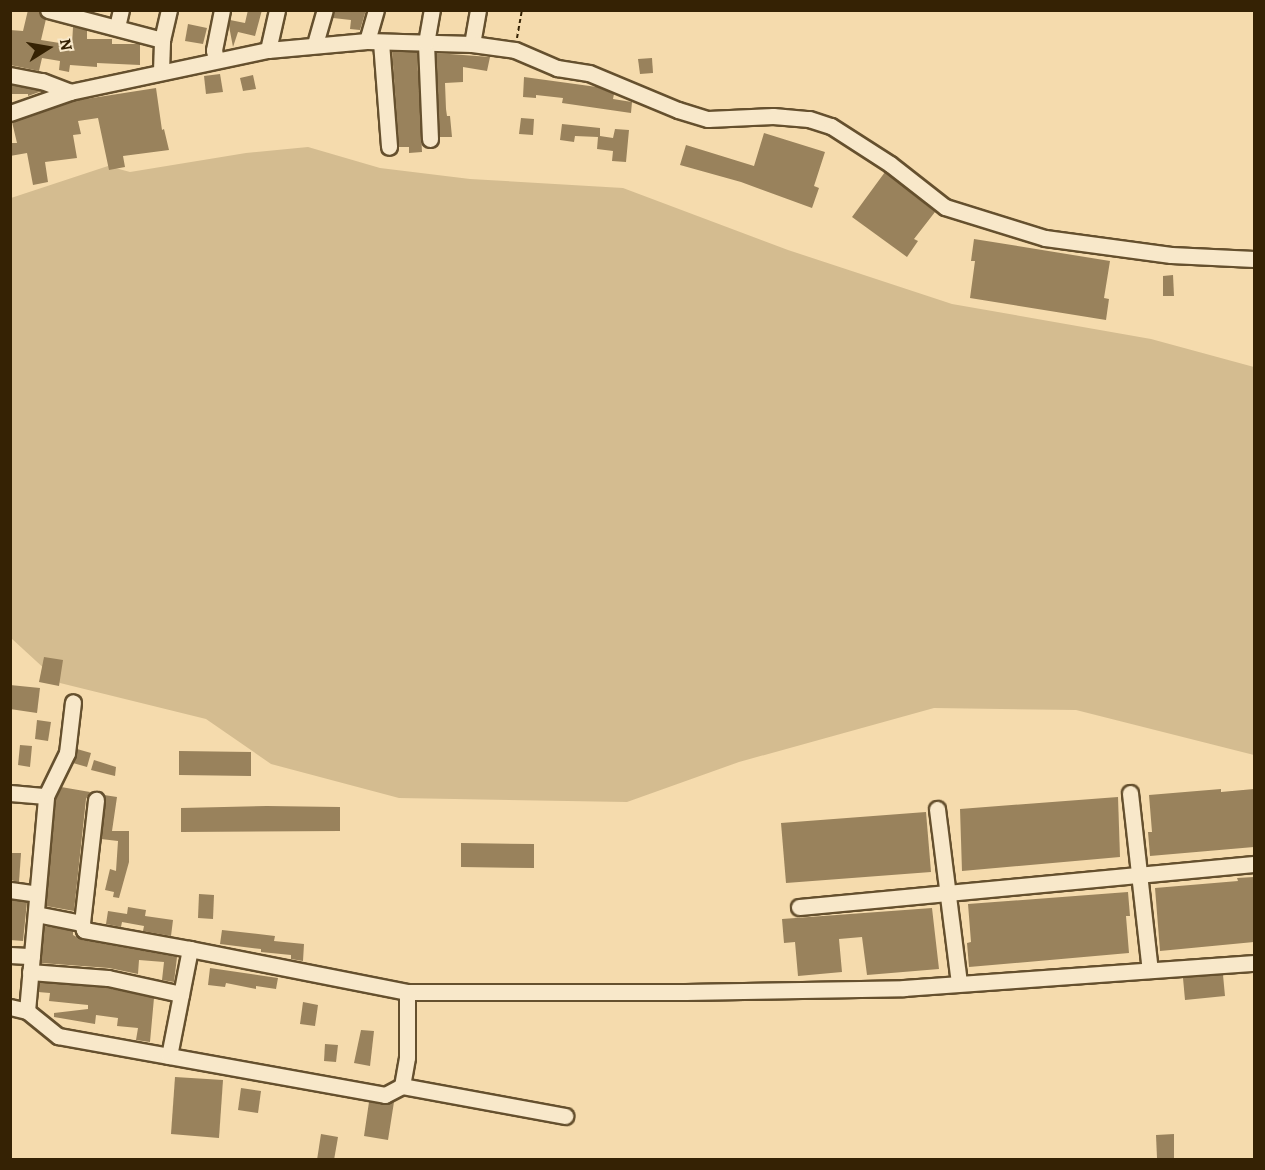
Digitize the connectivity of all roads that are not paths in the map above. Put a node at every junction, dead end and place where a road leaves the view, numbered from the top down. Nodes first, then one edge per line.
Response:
1 (48, 10) edge
2 (121, 10) edge
3 (169, 10) edge
4 (222, 10) edge
5 (277, 10) edge
6 (325, 10) edge
7 (376, 10) edge
8 (432, 10) edge
9 (478, 10) edge
10 (117, 27) junction
11 (162, 40) junction
12 (374, 42) junction
13 (426, 43) junction
14 (315, 44) junction
15 (472, 44) junction
16 (268, 50) junction
17 (216, 59) junction
18 (161, 71) junction
19 (10, 75) edge
20 (70, 92) junction
21 (10, 113) edge
22 (430, 139) dead end
23 (389, 147) dead end
24 (1254, 260) edge
25 (73, 702) dead end
26 (10, 793) edge
27 (1130, 793) dead end
28 (46, 796) junction
29 (96, 800) dead end
30 (937, 809) dead end
31 (1254, 864) edge
32 (1139, 875) junction
33 (10, 890) edge
34 (948, 893) junction
35 (37, 894) junction
36 (799, 907) dead end
37 (36, 914) junction
38 (82, 923) junction
39 (190, 950) junction
40 (10, 955) edge
41 (32, 956) junction
42 (1254, 963) edge
43 (1150, 970) junction
44 (30, 972) junction
45 (959, 983) junction
46 (407, 992) junction
47 (181, 994) junction
48 (10, 1007) edge
49 (27, 1011) junction
50 (169, 1056) junction
51 (402, 1086) junction
52 (565, 1116) dead end

1 - 10 street
2 - 10 street
3 - 11 street
4 - 17 street
5 - 16 street
6 - 14 street
7 - 12 street
8 - 13 street
9 - 15 street
10 - 11 street
11 - 18 street
12 - 13 street
12 - 14 street
12 - 23 street
13 - 15 street
13 - 22 street
14 - 16 street
15 - 24 street
16 - 17 street
17 - 18 street
18 - 20 street
19 - 20 street
20 - 21 street
25 - 28 street
26 - 28 street
27 - 32 street
28 - 35 street
29 - 38 street
30 - 34 street
31 - 32 street
32 - 34 street
32 - 43 street
33 - 35 street
34 - 36 street
34 - 45 street
35 - 37 street
37 - 38 street
37 - 41 street
38 - 39 street
39 - 46 street
39 - 47 street
40 - 41 street
41 - 44 street
42 - 43 street
43 - 45 street
44 - 47 street
44 - 49 street
45 - 46 street
46 - 51 street
47 - 50 street
48 - 49 street
49 - 50 street
50 - 51 street
51 - 52 street

